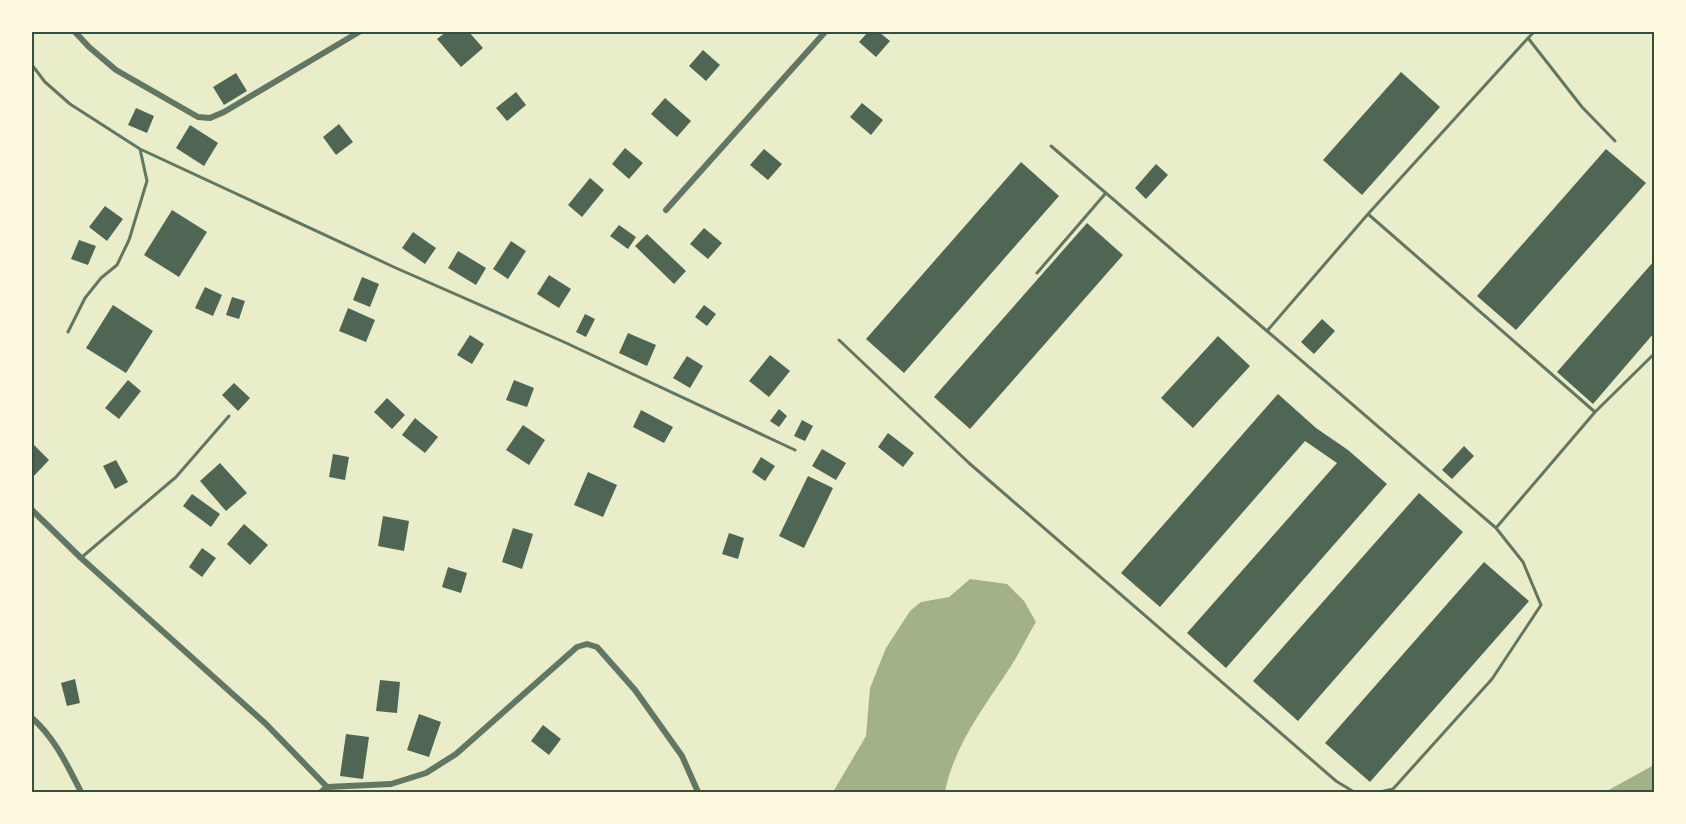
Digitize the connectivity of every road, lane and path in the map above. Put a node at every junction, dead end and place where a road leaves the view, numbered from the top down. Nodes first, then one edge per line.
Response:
1 (75, 32) edge
2 (359, 32) edge
3 (825, 32) edge
4 (1534, 32) edge
5 (1528, 38) junction
6 (32, 65) edge
7 (1615, 141) dead end
8 (1051, 146) dead end
9 (140, 149) junction
10 (1105, 194) junction
11 (666, 210) dead end
12 (1368, 214) junction
13 (1037, 273) dead end
14 (1267, 331) junction
15 (68, 332) dead end
16 (839, 340) dead end
17 (1654, 354) edge
18 (1595, 412) junction
19 (229, 416) dead end
20 (795, 450) dead end
21 (32, 510) edge
22 (1496, 528) junction
23 (81, 558) junction
24 (32, 718) edge
25 (327, 787) junction
26 (81, 792) edge
27 (321, 792) edge
28 (698, 792) edge
29 (1354, 792) edge
30 (1380, 792) edge

1 - 2 street
3 - 11 street
4 - 5 lane
5 - 7 lane
5 - 12 lane
6 - 9 lane
8 - 10 lane
9 - 15 lane
9 - 20 lane
10 - 13 lane
10 - 14 lane
12 - 14 lane
12 - 18 lane
14 - 22 lane
16 - 29 lane
17 - 18 lane
18 - 22 lane
19 - 23 lane
21 - 23 street
22 - 30 lane
23 - 25 street
24 - 26 street
25 - 27 street
25 - 28 street

